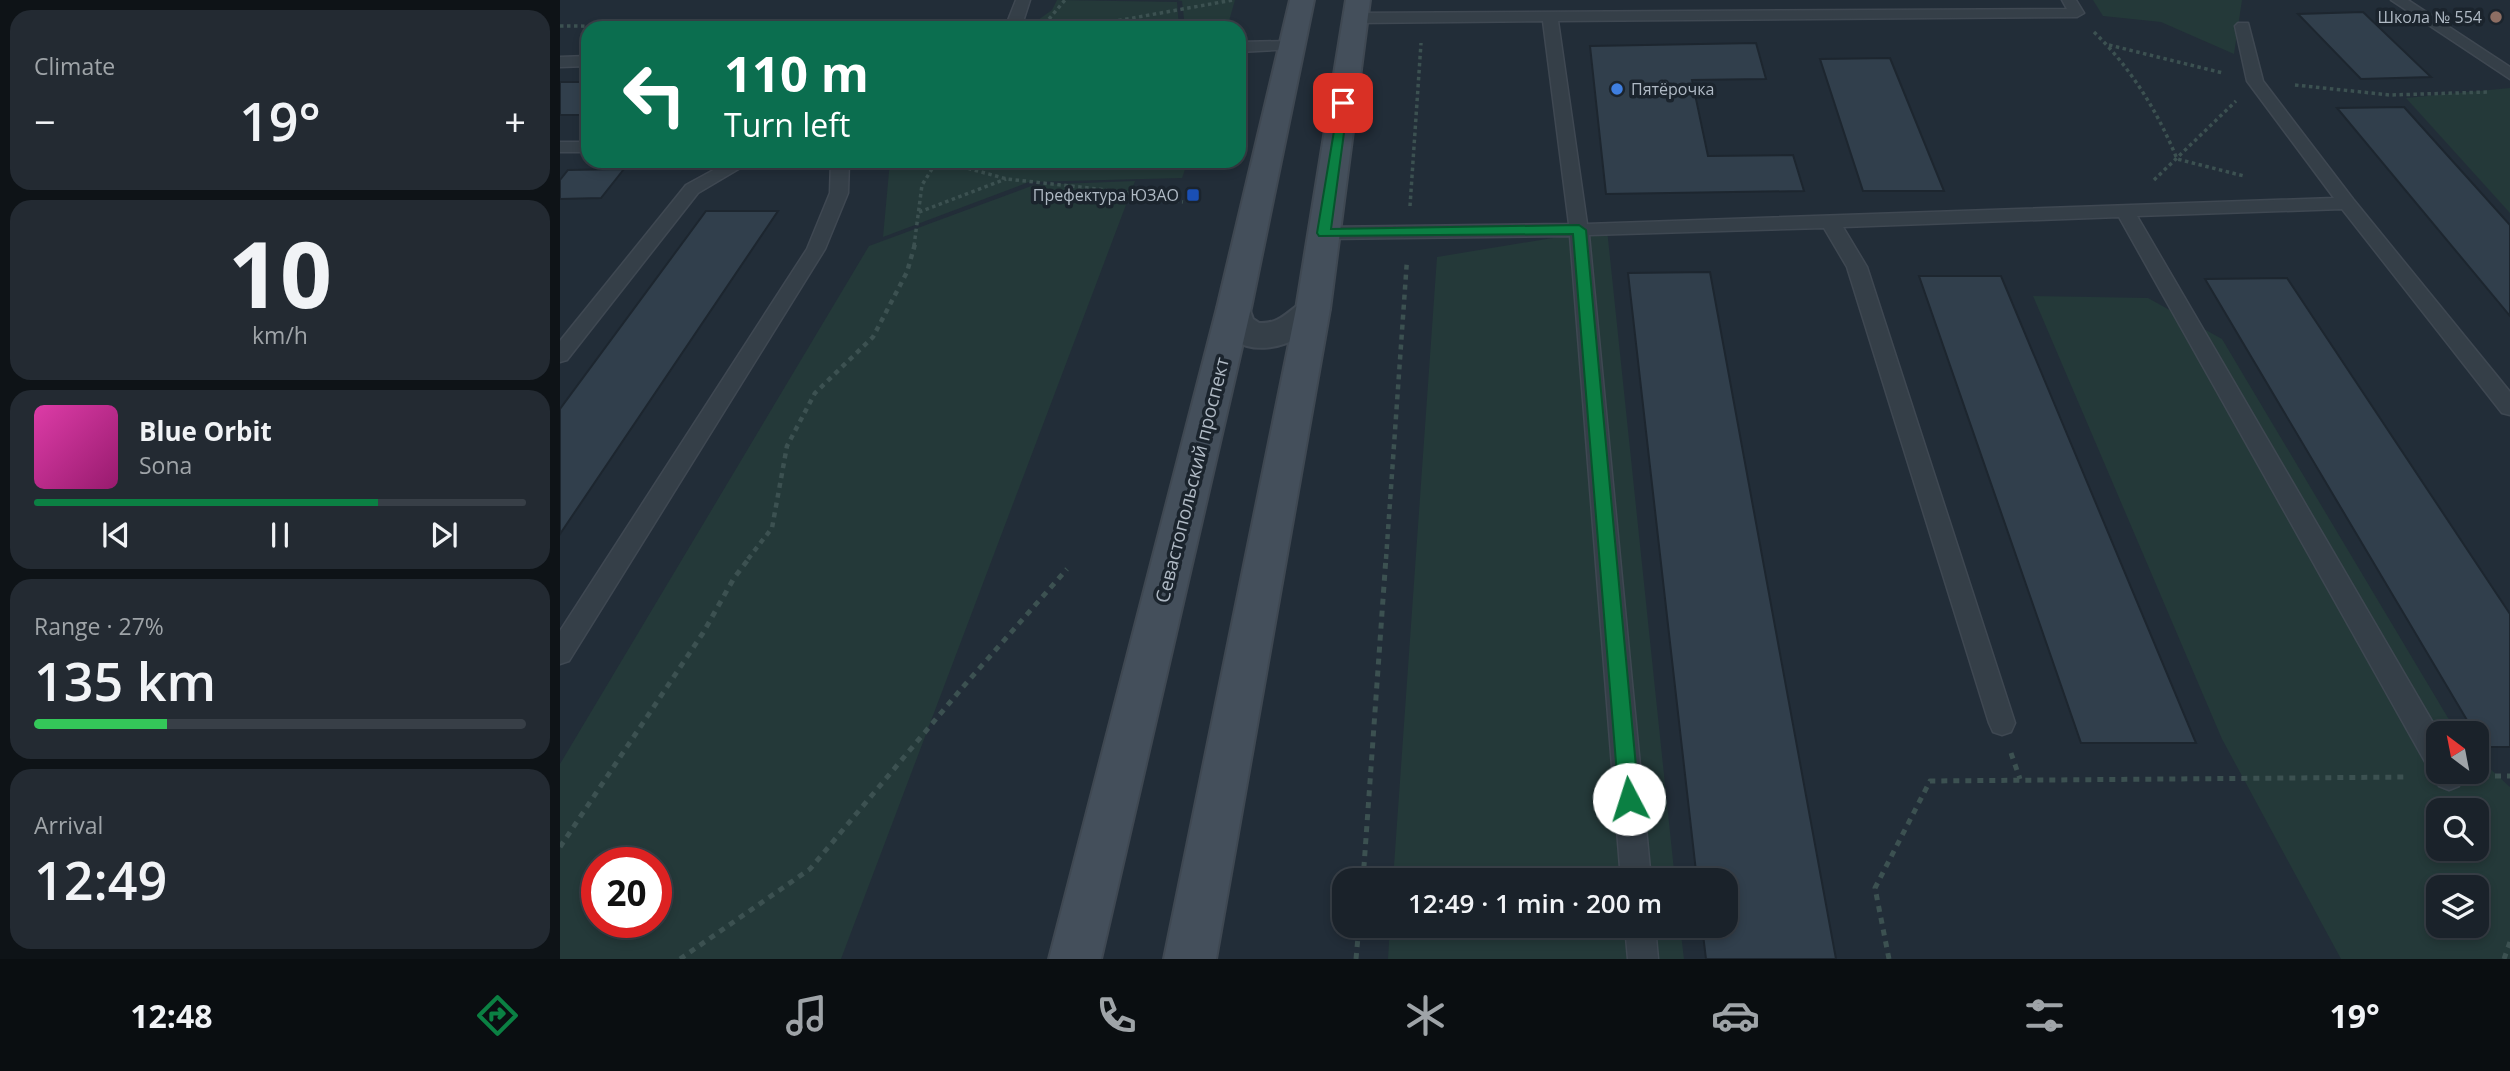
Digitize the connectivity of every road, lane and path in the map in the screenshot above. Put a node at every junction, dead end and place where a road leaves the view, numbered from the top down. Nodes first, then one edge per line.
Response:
1 (1023, 0) edge
2 (1233, 0) edge
3 (1302, 0) edge
4 (1981, 0) edge
5 (2398, 0) edge
6 (2073, 6) edge
7 (1357, 9) edge
8 (1988, 15) junction
9 (1423, 18) junction
10 (1550, 18) junction
11 (1016, 21) edge
12 (1116, 21) edge
13 (560, 26) edge
14 (581, 26) edge
15 (2244, 26) dead end
16 (2108, 45) junction
17 (1291, 46) junction
18 (1246, 47) edge
19 (581, 61) edge
20 (560, 62) edge
21 (2510, 74) edge
22 (2255, 81) junction
23 (2497, 92) dead end
24 (560, 147) edge
25 (581, 147) edge
26 (2177, 159) junction
27 (730, 168) edge
28 (840, 168) edge
29 (934, 168) edge
30 (965, 168) edge
31 (1007, 179) junction
32 (1183, 202) dead end
33 (2347, 203) junction
34 (2124, 210) junction
35 (919, 212) junction
36 (1829, 220) junction
37 (1579, 230) junction
38 (1409, 232) junction
39 (1324, 233) junction
40 (1234, 308) junction
41 (1313, 309) junction
42 (560, 355) edge
43 (2510, 407) edge
44 (1067, 569) dead end
45 (560, 653) edge
46 (2002, 723) dead end
47 (2426, 738) edge
48 (2426, 769) edge
49 (2489, 774) edge
50 (2510, 776) edge
51 (560, 847) edge
52 (1364, 868) edge
53 (1635, 868) edge
54 (1358, 938) edge
55 (1641, 938) edge
56 (2510, 942) edge
57 (680, 959) edge
58 (1075, 959) edge
59 (1190, 959) edge
60 (1356, 959) edge
61 (1643, 959) edge
62 (1889, 959) edge
63 (2504, 959) edge

1 - 11 lane
2 - 12 path
3 - 17 main road, Севастопольский проспект
4 - 8 lane
5 - 21 lane
6 - 8 lane
6 - 16 path
7 - 9 lane
7 - 39 main road
8 - 10 lane
9 - 10 lane
9 - 38 path
10 - 37 lane
13 - 14 path
15 - 22 lane
16 - 22 path
16 - 26 path
17 - 18 lane
17 - 40 main road, Севастопольский проспект
19 - 20 lane
22 - 23 path
22 - 26 path
22 - 33 lane
24 - 25 lane
26 - 34 path
27 - 42 lane
28 - 45 lane
29 - 35 path
30 - 31 path
31 - 32 path
31 - 35 path
33 - 34 lane
33 - 43 lane
34 - 36 lane
34 - 47 lane
35 - 51 path
36 - 37 lane
36 - 46 lane
37 - 38 lane
37 - 53 lane
38 - 39 lane
38 - 52 path
39 - 41 main road
40 - 41 street
40 - 58 main road, Севастопольский проспект
41 - 59 main road
44 - 57 path
48 - 62 path
49 - 50 path
54 - 60 path
55 - 61 lane
56 - 63 path

